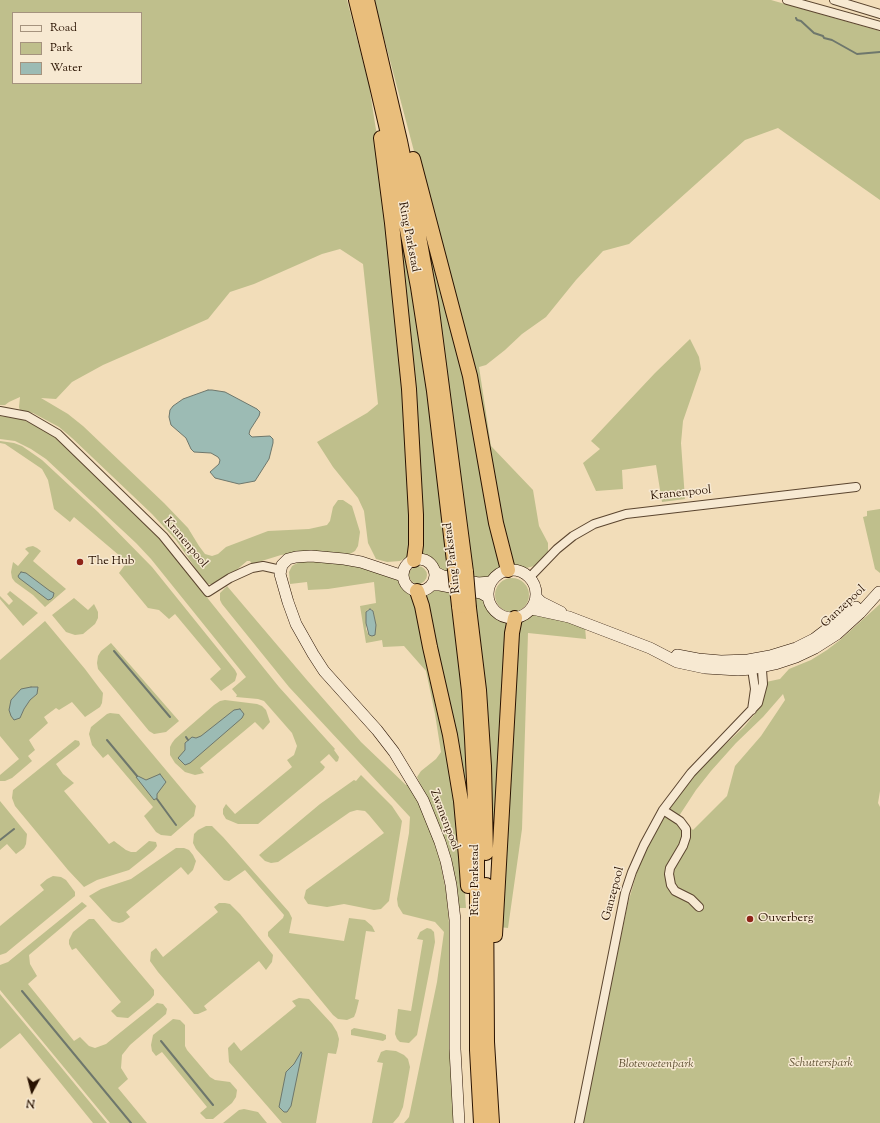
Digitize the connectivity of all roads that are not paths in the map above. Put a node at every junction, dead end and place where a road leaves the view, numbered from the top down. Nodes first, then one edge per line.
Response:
1 (356, 0) edge
2 (366, 0) edge
3 (787, 0) edge
4 (834, 0) edge
5 (880, 14) edge
6 (880, 26) edge
7 (382, 84) junction
8 (0, 411) edge
9 (856, 487) dead end
10 (407, 568) junction
11 (281, 570) junction
12 (508, 570) junction
13 (435, 572) junction
14 (530, 577) junction
15 (491, 582) junction
16 (432, 585) junction
17 (417, 591) junction
18 (879, 591) edge
19 (488, 597) junction
20 (536, 597) junction
21 (464, 607) junction
22 (532, 609) junction
23 (569, 617) junction
24 (515, 618) junction
25 (756, 665) junction
26 (663, 810) junction
27 (699, 907) dead end
28 (477, 1000) junction
29 (487, 1021) junction
30 (459, 1123) edge
31 (481, 1123) edge
32 (492, 1123) edge
33 (579, 1123) edge

1 - 7 highway, Ring Parkstad
2 - 7 highway, Ring Parkstad
3 - 6 street
4 - 5 street
7 - 10 highway
7 - 12 highway
7 - 21 highway, Ring Parkstad, bridge
8 - 11 street, Kranenpool
9 - 14 street, Kranenpool
10 - 11 main road
10 - 13 main road
10 - 17 main road
11 - 30 main road, Zwanenpool
12 - 14 main road
12 - 15 main road
13 - 15 main road
13 - 16 main road
14 - 20 main road
15 - 19 main road
16 - 17 main road
16 - 19 main road
17 - 28 highway
18 - 25 main road, Ganzepool
19 - 24 main road
20 - 22 main road
20 - 23 main road
21 - 28 highway, Ring Parkstad
21 - 29 highway, Ring Parkstad
22 - 23 main road
22 - 24 main road
23 - 25 main road
24 - 29 highway
25 - 26 street, Ganzepool
26 - 27 street
26 - 33 street, Ganzepool
28 - 31 highway, Ring Parkstad
29 - 32 highway, Ring Parkstad

